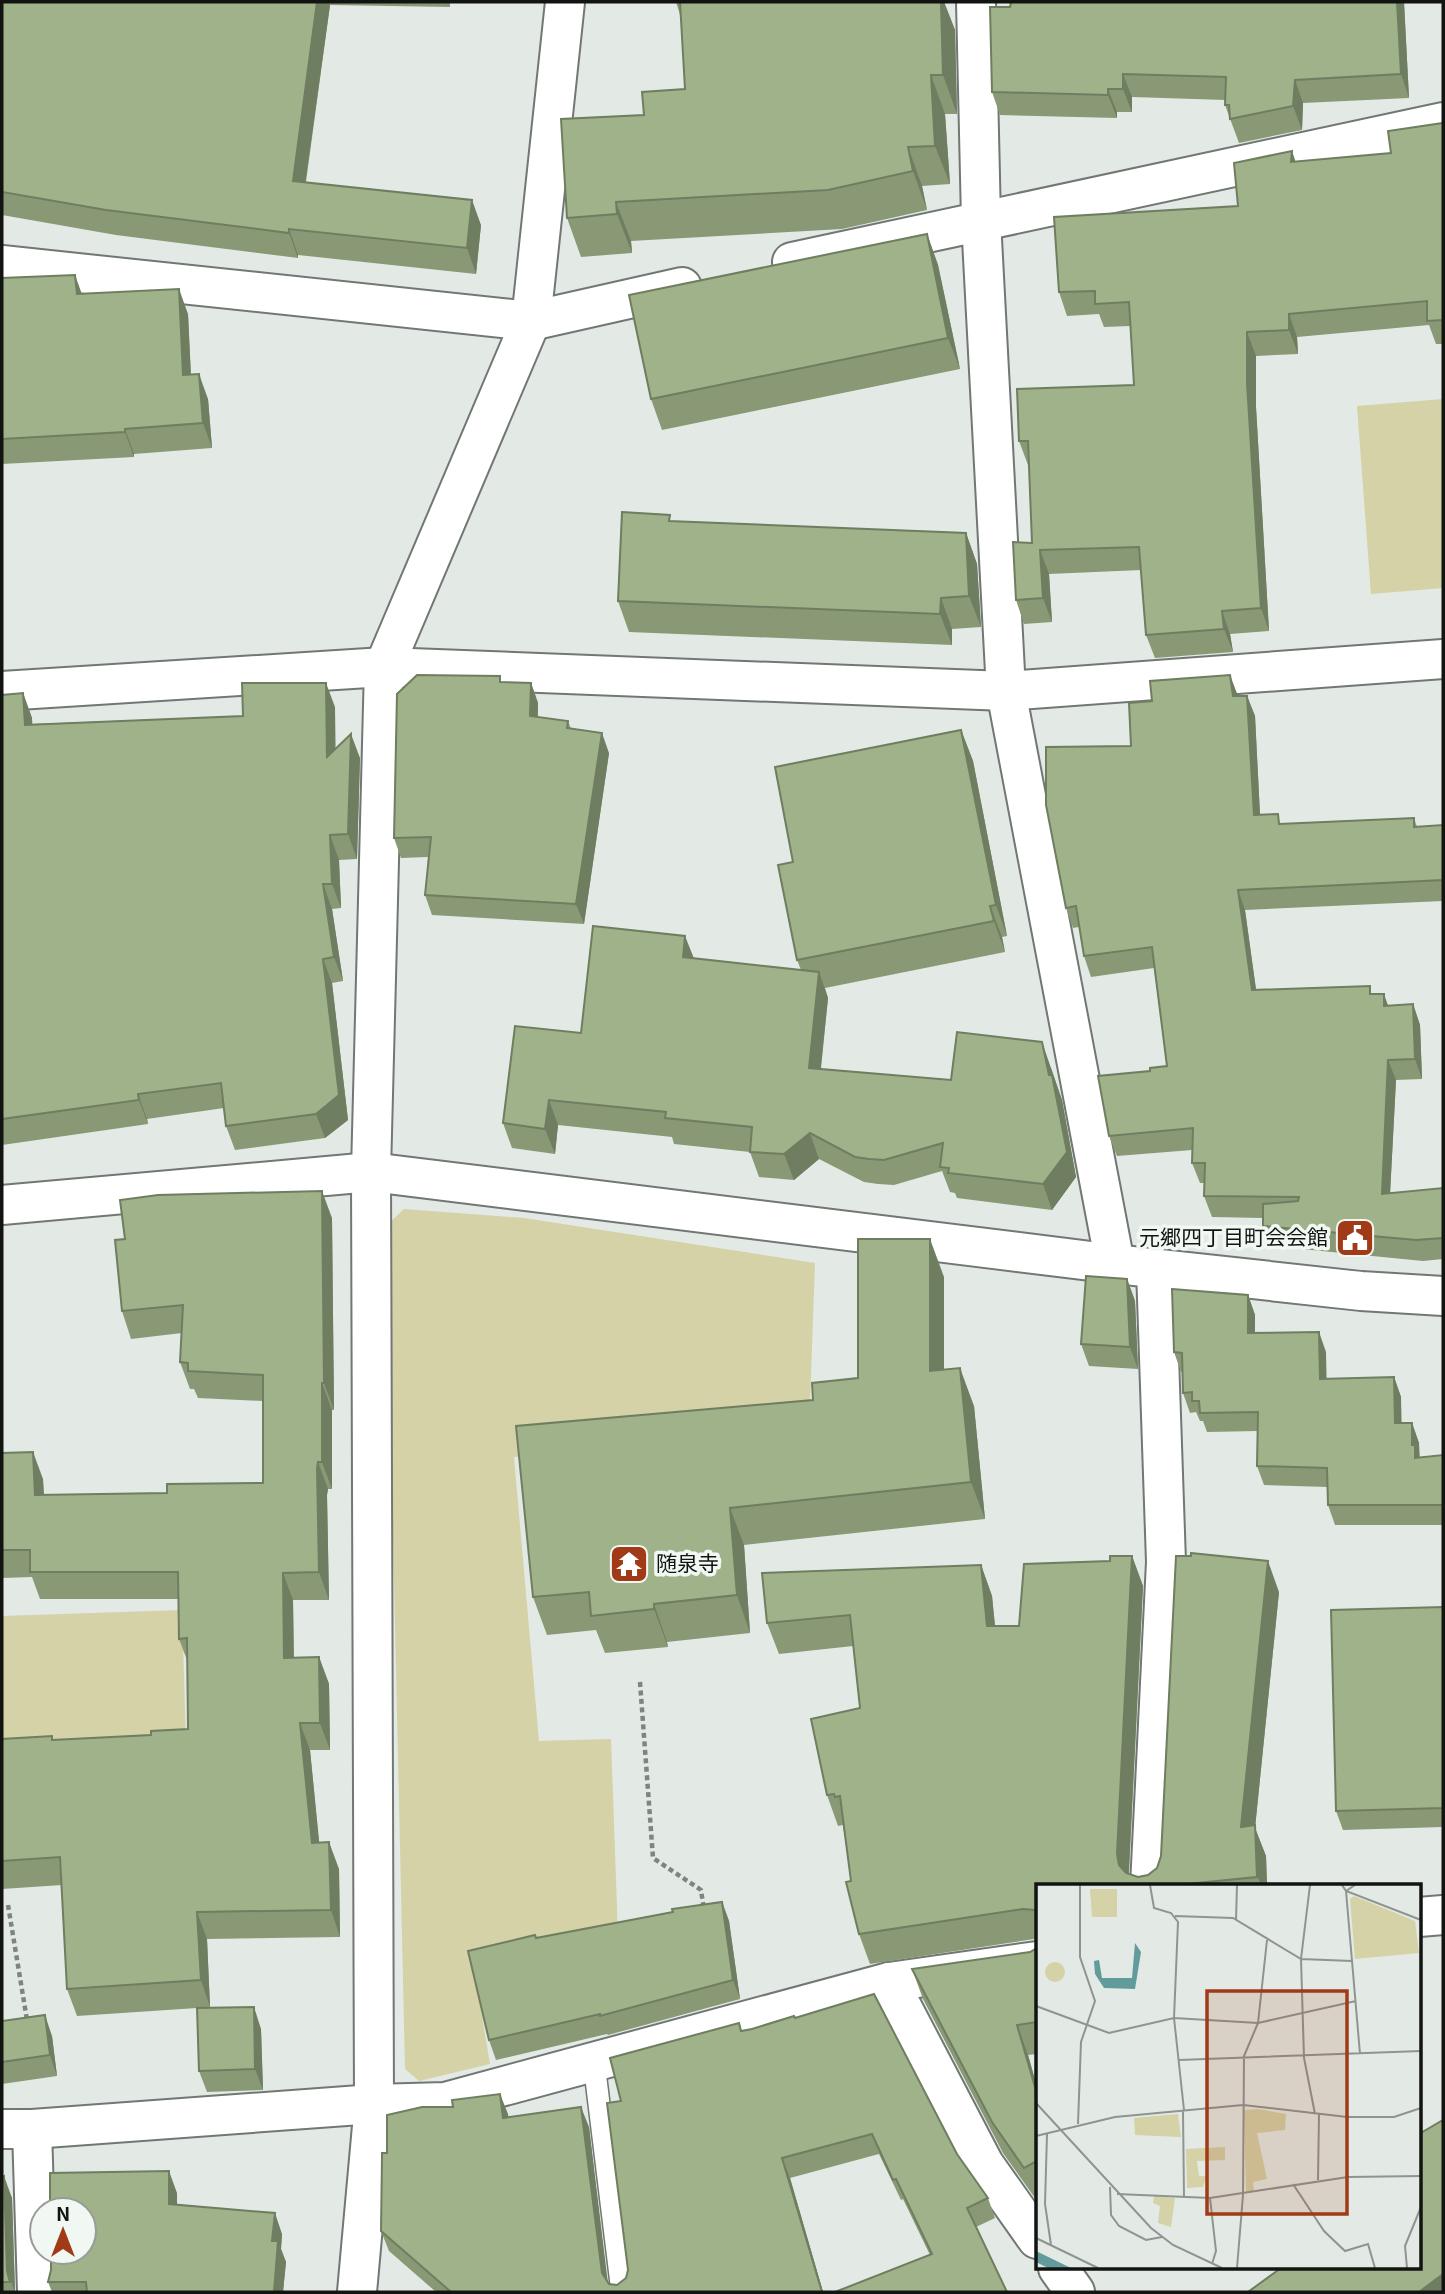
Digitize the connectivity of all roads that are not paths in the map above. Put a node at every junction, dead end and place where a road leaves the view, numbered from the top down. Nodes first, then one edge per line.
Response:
1 (565, 2) edge
2 (975, 2) edge
3 (1443, 122) edge
4 (981, 220) junction
5 (2, 265) edge
6 (763, 269) edge
7 (722, 278) edge
8 (531, 321) junction
9 (1443, 659) edge
10 (384, 667) junction
11 (2, 691) edge
12 (1006, 691) junction
13 (371, 1172) junction
14 (2, 1205) edge
15 (1115, 1265) junction
16 (1156, 1269) junction
17 (1443, 1296) edge
18 (1150, 1884) edge
19 (1443, 1915) edge
20 (1420, 1917) edge
21 (1036, 1961) edge
22 (889, 1982) junction
23 (594, 2063) junction
24 (374, 2104) junction
25 (17, 2129) edge
26 (1036, 2238) edge
27 (1059, 2270) edge
28 (37, 2292) edge
29 (357, 2292) edge
30 (622, 2292) edge
31 (1075, 2292) edge

1 - 8 street
2 - 4 street
3 - 4 street
4 - 6 street
4 - 12 street
5 - 8 street
7 - 8 street
8 - 10 street
9 - 12 street
10 - 11 street
10 - 12 street
10 - 13 street
12 - 15 street
13 - 14 street
13 - 15 street
13 - 24 street
15 - 16 street
16 - 17 street
16 - 18 street
19 - 20 street
21 - 22 street
22 - 23 street
22 - 26 street
23 - 24 street
23 - 30 lane
24 - 25 street
24 - 29 street
25 - 28 street
27 - 31 street

